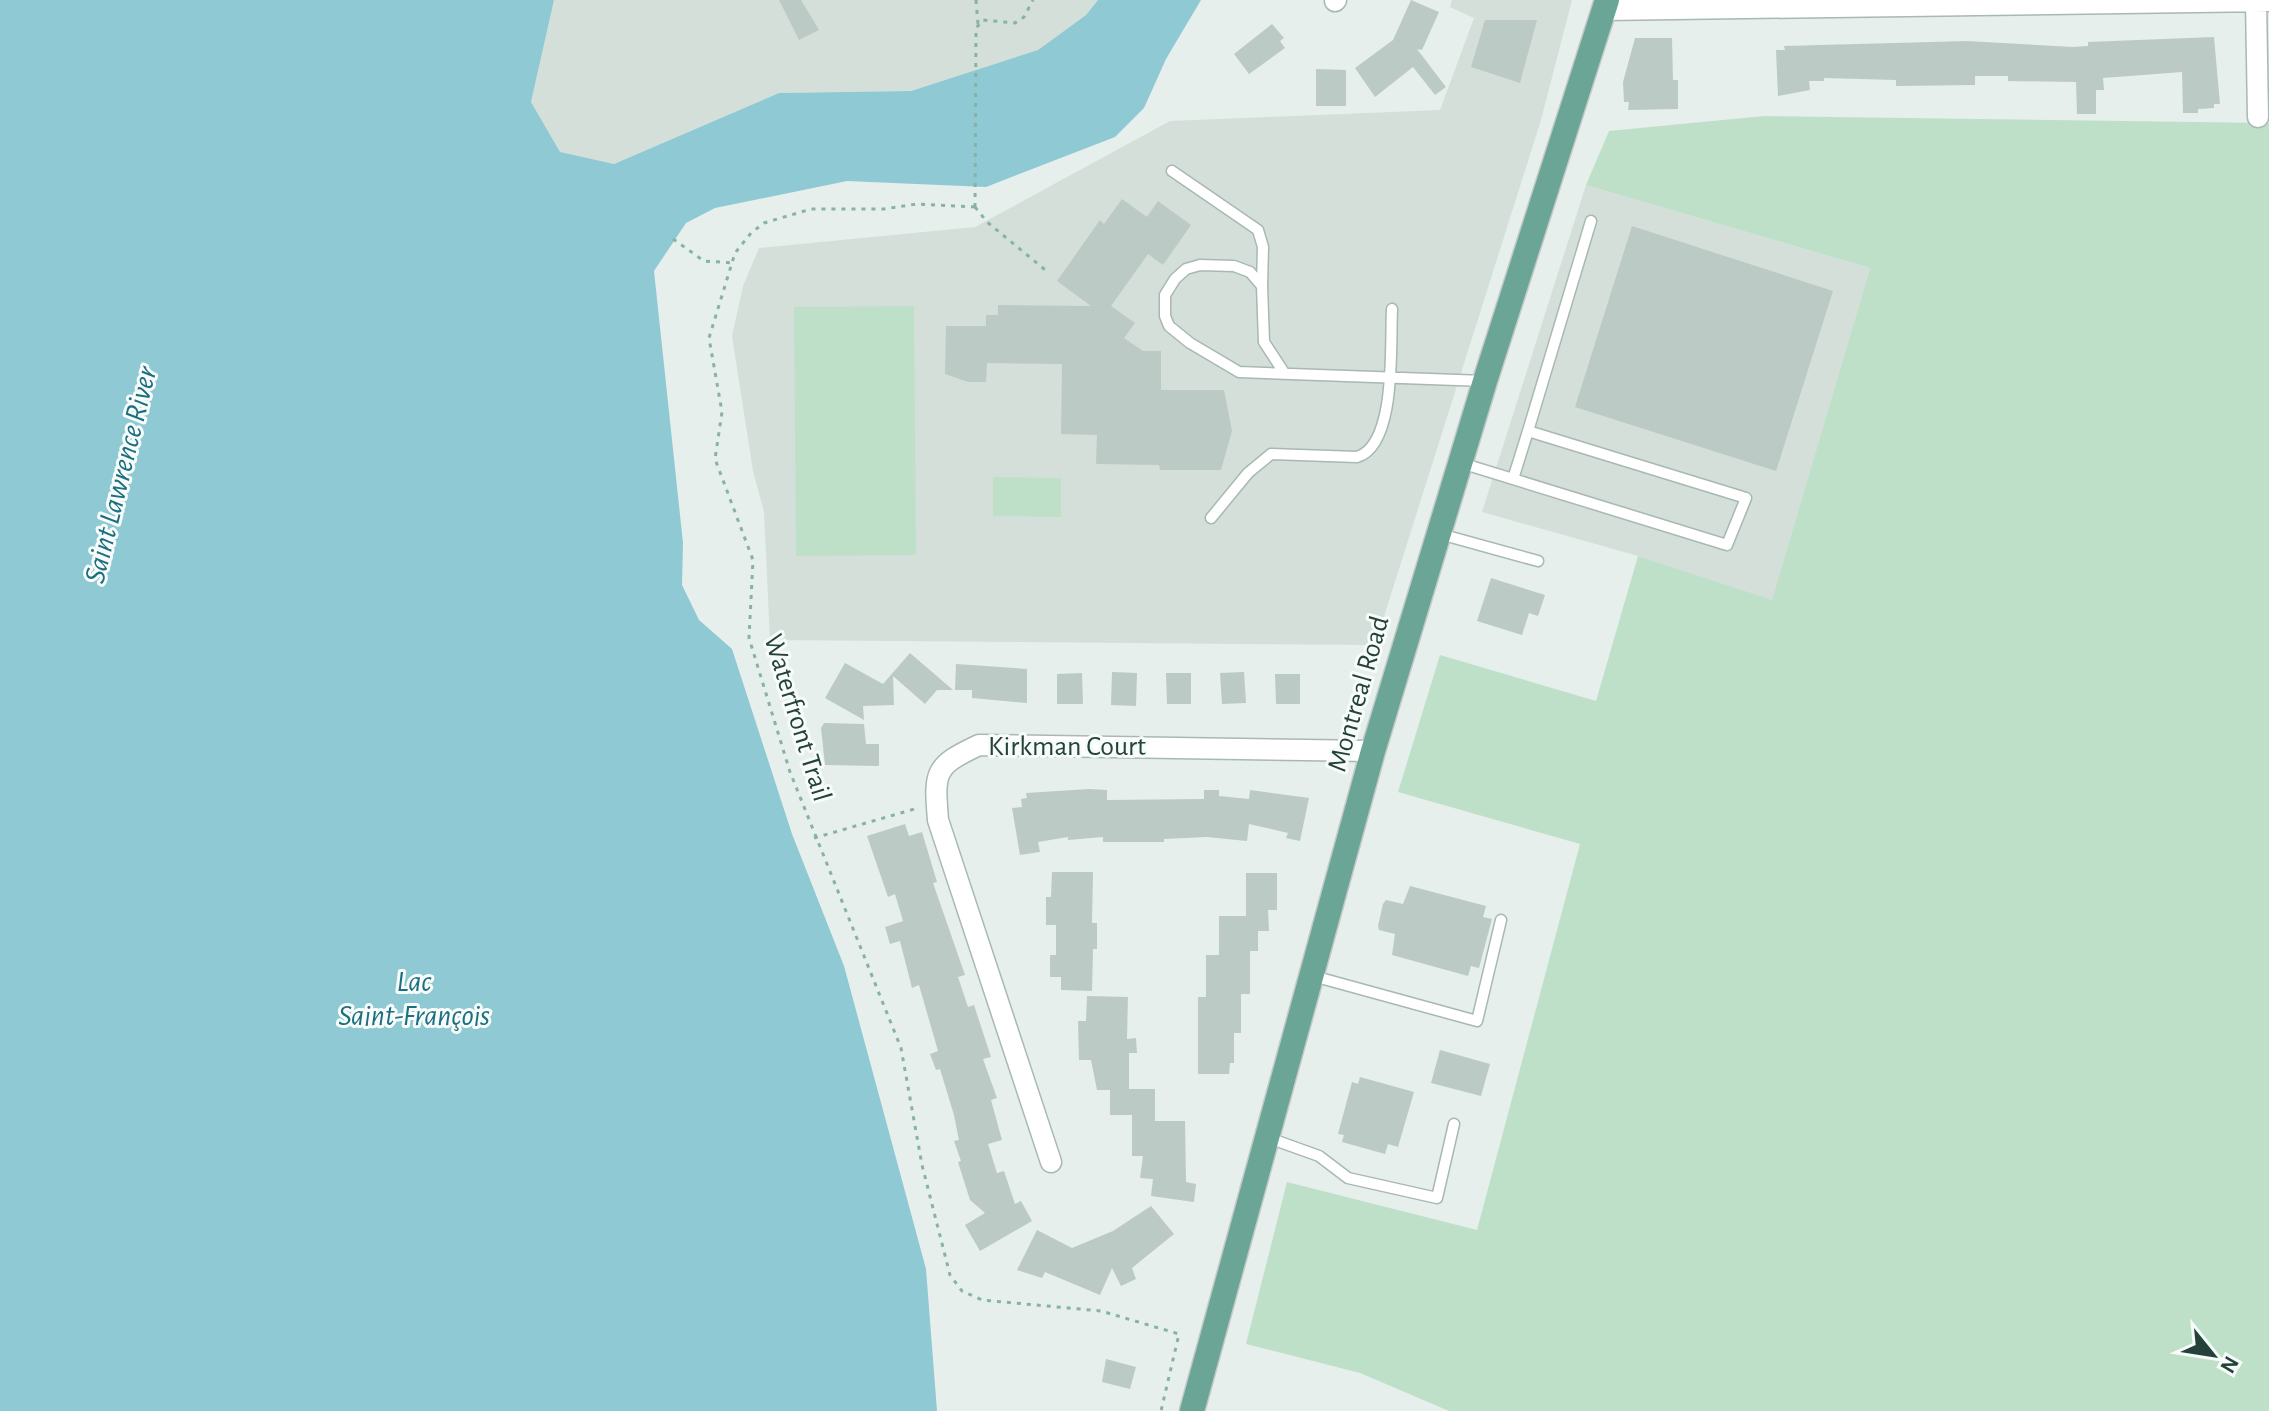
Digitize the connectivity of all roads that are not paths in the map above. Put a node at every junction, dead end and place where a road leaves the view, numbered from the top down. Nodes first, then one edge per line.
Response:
1 (2260, 1) edge
2 (1605, 5) edge
3 (2258, 117) dead end
4 (1172, 171) dead end
5 (1591, 221) dead end
6 (1262, 286) junction
7 (1392, 309) dead end
8 (1283, 371) junction
9 (1388, 376) junction
10 (1485, 381) junction
11 (1528, 431) junction
12 (1459, 463) junction
13 (1513, 479) junction
14 (1211, 518) dead end
15 (1438, 534) junction
16 (1538, 561) dead end
17 (1373, 751) junction
18 (1501, 920) dead end
19 (1311, 975) junction
20 (1454, 1124) dead end
21 (1267, 1137) junction
22 (1051, 1162) dead end
23 (1192, 1411) edge

1 - 2 street
1 - 3 street
2 - 10 main road, Montreal Road
4 - 6 lane
5 - 11 lane
6 - 8 lane
6 - 8 lane
7 - 9 lane
8 - 9 lane
9 - 10 lane
9 - 14 lane
10 - 12 main road, Montreal Road
11 - 13 lane
11 - 13 lane
12 - 13 lane
12 - 15 main road, Montreal Road
15 - 16 lane
15 - 17 main road, Montreal Road
17 - 19 main road, Montreal Road
17 - 22 street, Kirkman Court
18 - 19 lane
19 - 21 main road, Montreal Road
20 - 21 lane
21 - 23 main road, Montreal Road

